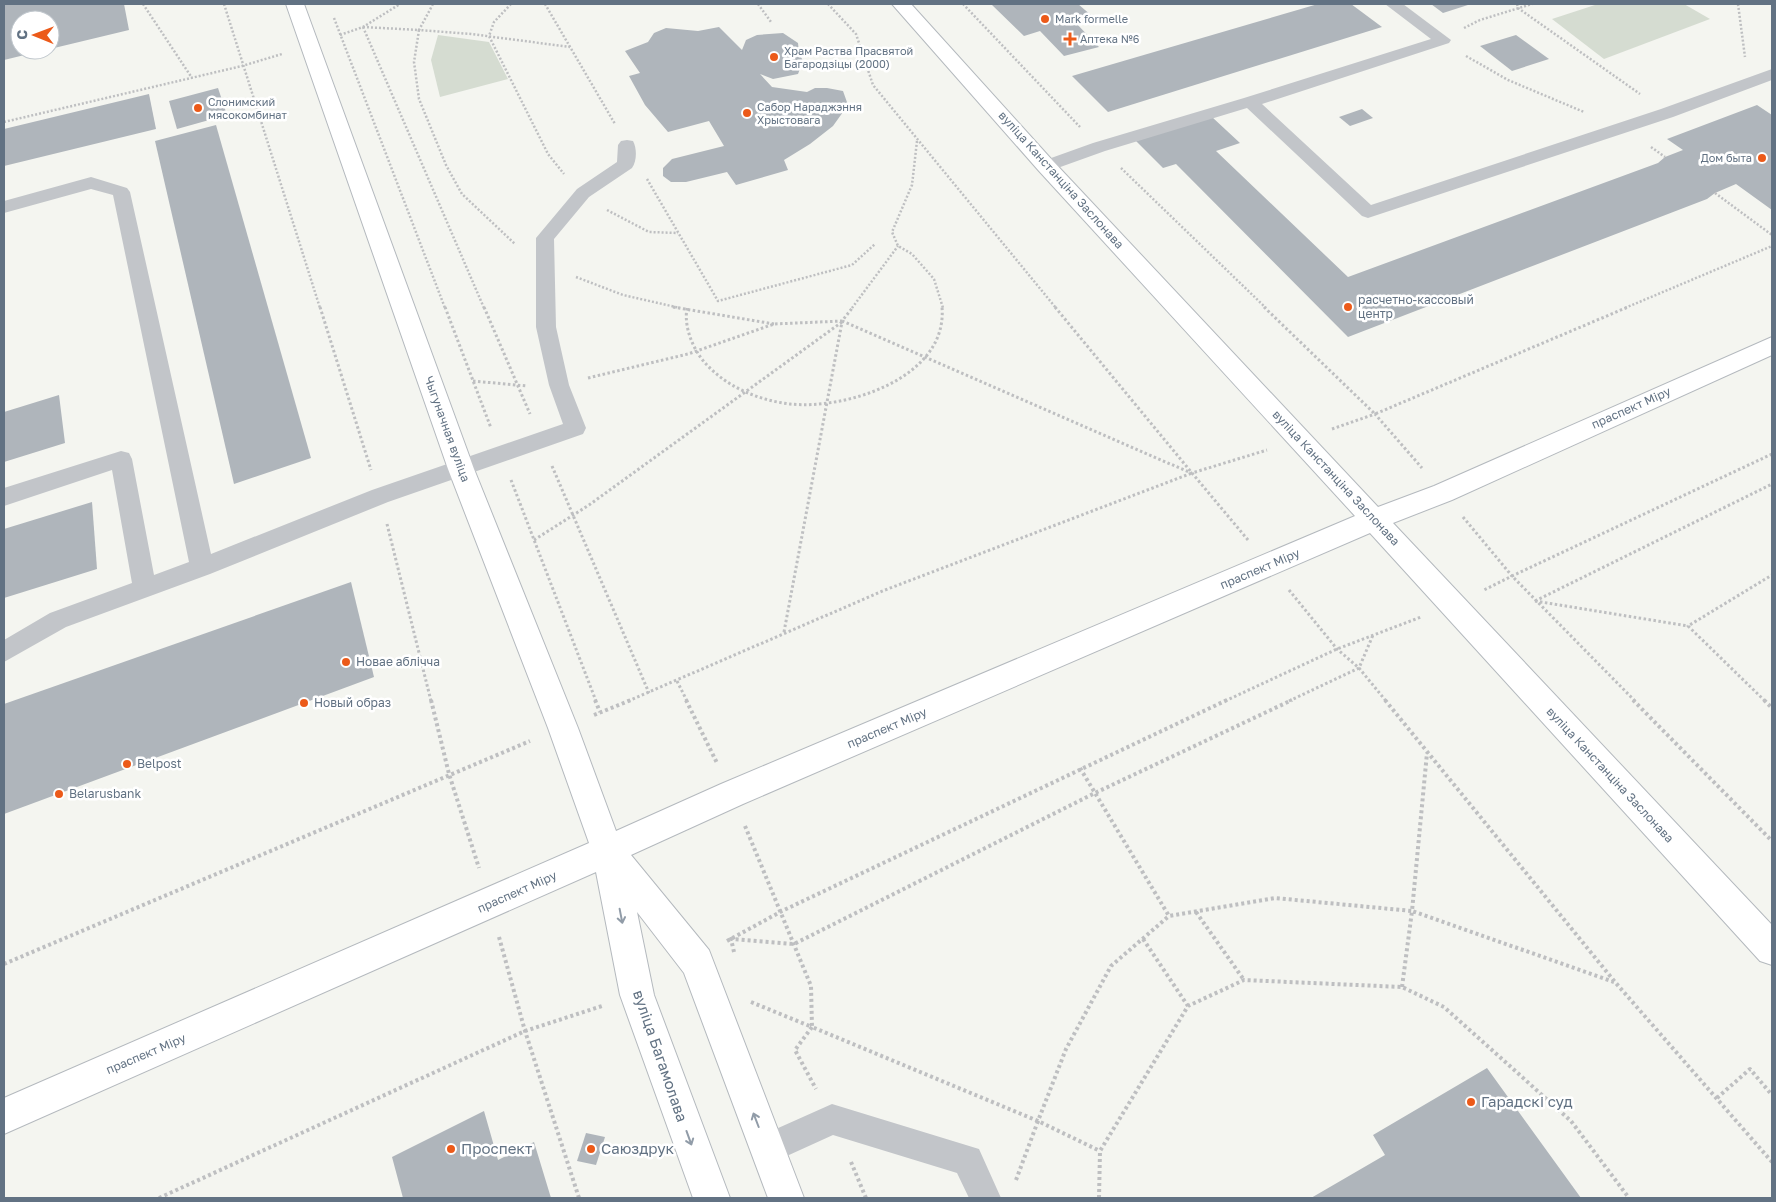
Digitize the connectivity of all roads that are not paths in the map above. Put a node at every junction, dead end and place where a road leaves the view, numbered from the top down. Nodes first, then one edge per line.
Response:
1 (295, 4) edge
2 (902, 4) edge
3 (1393, 4) edge
4 (1772, 74) edge
5 (1250, 102) junction
6 (627, 145) road end
7 (1046, 166) junction
8 (4, 206) edge
9 (1772, 345) edge
10 (461, 469) junction
11 (4, 497) edge
12 (1375, 519) junction
13 (202, 567) junction
14 (145, 588) junction
15 (4, 652) edge
16 (608, 851) junction
17 (1772, 949) edge
18 (4, 1116) edge
19 (767, 1149) junction
20 (999, 1194) edge
21 (711, 1198) edge
22 (786, 1198) edge

1 - 10 main road, Чыгуначная вуліца
2 - 7 main road, вуліца Канстанціна Заслонава
3 - 5 lane
4 - 5 lane
5 - 7 lane
6 - 10 lane
7 - 12 main road, вуліца Канстанціна Заслонава
8 - 13 lane
9 - 12 main road, праспект Міру
10 - 13 lane
10 - 16 main road, Чыгуначная вуліца
11 - 14 lane
12 - 16 main road, праспект Міру
12 - 17 main road, вуліца Канстанціна Заслонава
13 - 14 lane
14 - 15 lane
16 - 18 main road, праспект Міру
19 -> 16 main road
16 -> 21 main road, вуліца Багамолава
19 - 20 lane
19 - 22 main road

